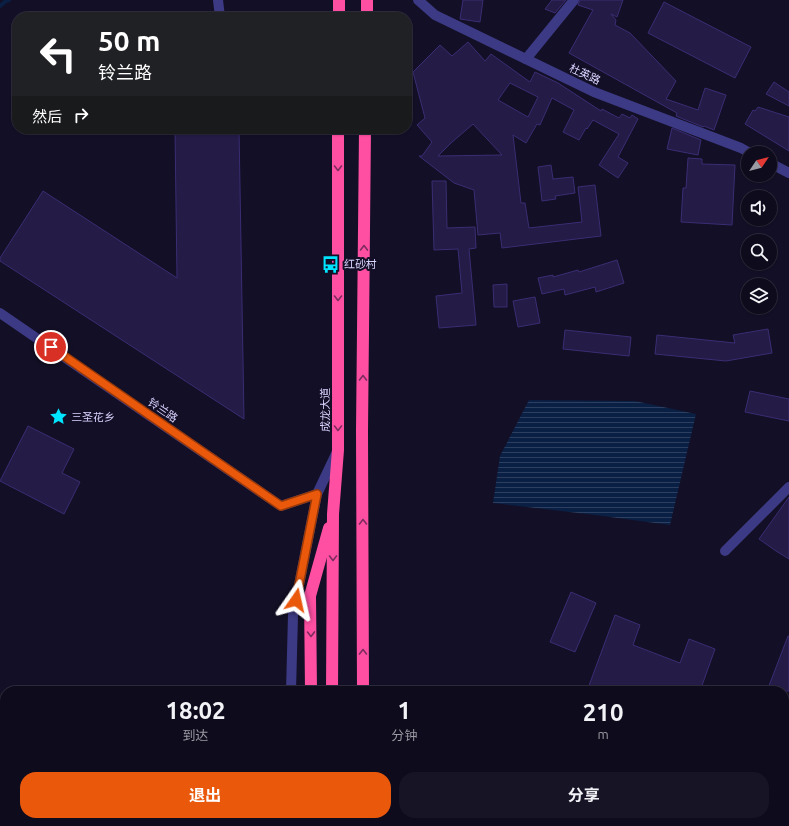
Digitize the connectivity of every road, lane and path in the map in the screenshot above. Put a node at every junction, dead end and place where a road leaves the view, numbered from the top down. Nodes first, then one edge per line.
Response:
1 (218, 0) edge
2 (339, 0) edge
3 (367, 0) edge
4 (418, 0) edge
5 (574, 0) edge
6 (219, 12) edge
7 (339, 12) edge
8 (367, 12) edge
9 (526, 59) junction
10 (338, 134) edge
11 (366, 134) edge
12 (741, 148) edge
13 (777, 167) edge
14 (789, 173) edge
15 (0, 313) edge
16 (338, 450) junction
17 (789, 487) edge
18 (317, 494) junction
19 (333, 514) junction
20 (725, 551) dead end
21 (291, 686) edge
22 (311, 686) edge
23 (332, 686) edge
24 (363, 686) edge

1 - 6 street
2 - 7 highway
3 - 8 highway
4 - 9 street, 杜英路
5 - 9 street
9 - 12 street, 杜英路
10 -> 16 highway, 成龙大道
24 -> 11 highway
13 - 14 street
15 - 18 street, 铃兰路
16 - 18 street
16 - 19 highway, 成龙大道
17 - 20 street
18 - 21 street
19 -> 22 highway
19 -> 23 highway, 成龙大道

